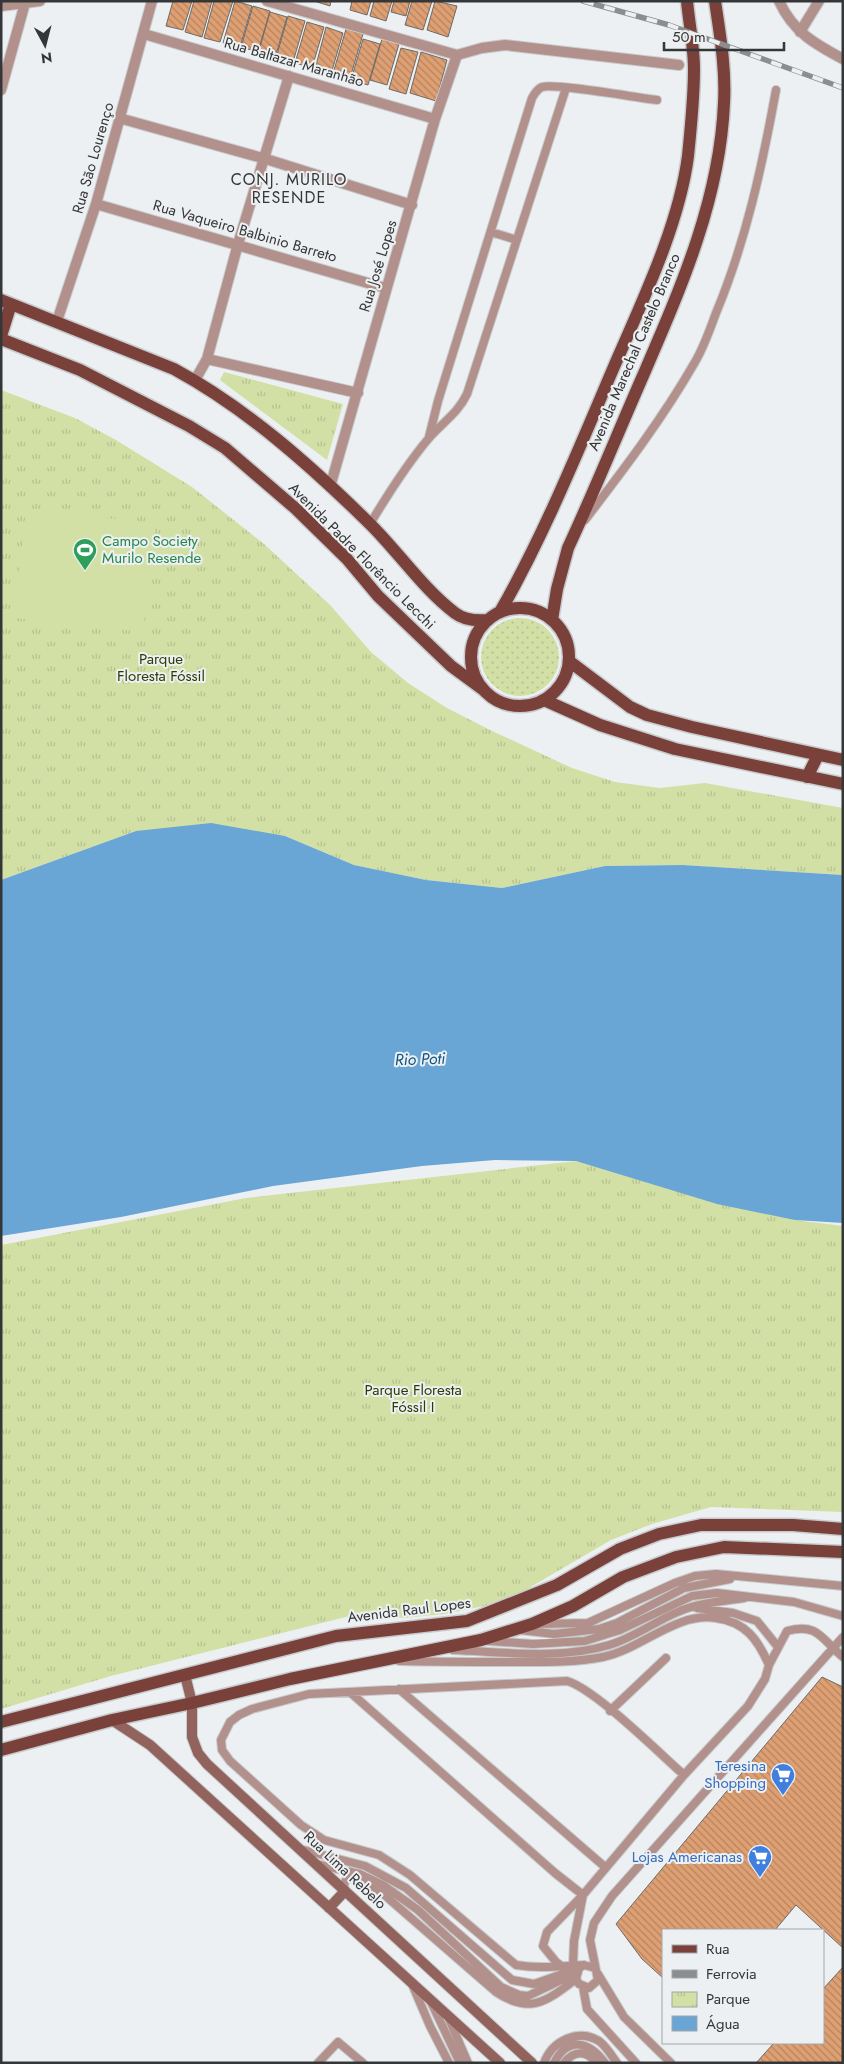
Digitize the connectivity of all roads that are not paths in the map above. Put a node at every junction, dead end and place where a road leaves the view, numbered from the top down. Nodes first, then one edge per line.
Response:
1 (40, 1) edge
2 (152, 1) edge
3 (267, 1) edge
4 (687, 1) edge
5 (715, 1) edge
6 (779, 1) edge
7 (819, 1) edge
8 (25, 3) junction
9 (1, 6) edge
10 (800, 32) junction
11 (144, 34) junction
12 (457, 55) junction
13 (843, 59) edge
14 (679, 65) dead end
15 (289, 76) junction
16 (566, 88) junction
17 (1, 90) edge
18 (776, 90) dead end
19 (657, 100) dead end
20 (119, 118) junction
21 (435, 119) junction
22 (266, 159) junction
23 (96, 204) junction
24 (412, 205) junction
25 (491, 232) junction
26 (517, 240) junction
27 (238, 244) junction
28 (385, 288) junction
29 (6, 302) edge
30 (58, 321) junction
31 (1, 338) edge
32 (207, 359) junction
33 (195, 380) junction
34 (358, 393) junction
35 (430, 438) junction
36 (330, 487) junction
37 (370, 524) junction
38 (575, 533) junction
39 (500, 612) junction
40 (488, 620) junction
41 (552, 620) junction
42 (569, 661) junction
43 (484, 691) junction
44 (544, 700) junction
45 (818, 755) junction
46 (843, 760) edge
47 (807, 777) junction
48 (843, 784) edge
49 (843, 1529) edge
50 (843, 1552) edge
51 (745, 1577) junction
52 (843, 1586) edge
53 (750, 1598) junction
54 (688, 1608) junction
55 (843, 1616) edge
56 (532, 1624) junction
57 (515, 1630) junction
58 (843, 1637) edge
59 (481, 1640) junction
60 (778, 1647) junction
61 (434, 1649) junction
62 (833, 1649) junction
63 (843, 1657) edge
64 (666, 1658) dead end
65 (379, 1660) junction
66 (769, 1665) junction
67 (185, 1675) junction
68 (399, 1688) junction
69 (351, 1693) junction
70 (192, 1703) junction
71 (610, 1710) junction
72 (112, 1720) junction
73 (1, 1722) edge
74 (1, 1750) edge
75 (684, 1775) junction
76 (300, 1849) junction
77 (316, 1864) junction
78 (605, 1867) junction
79 (345, 1891) junction
80 (583, 1895) junction
81 (330, 1908) junction
82 (564, 1968) junction
83 (577, 1970) junction
84 (596, 1971) junction
85 (411, 1982) junction
86 (584, 1988) junction
87 (429, 1998) junction
88 (448, 2017) junction
89 (663, 2059) edge
90 (318, 2063) edge
91 (363, 2063) edge
92 (449, 2063) edge
93 (460, 2063) edge
94 (468, 2063) edge
95 (500, 2063) edge
96 (532, 2063) edge
97 (544, 2063) edge
98 (554, 2063) edge
99 (564, 2063) edge
100 (596, 2063) edge
101 (606, 2063) edge
102 (616, 2063) edge
103 (636, 2063) edge
104 (672, 2063) edge

1 - 8 street
2 - 11 street, Rua São Lourenço
3 - 12 street
4 - 39 main road, Avenida Marechal Castelo Branco
5 - 38 main road, Avenida Marechal Castelo Branco
6 - 10 street
7 - 10 street
8 - 9 street
8 - 17 street
10 - 13 street
11 - 15 street, Rua Baltazar Maranhão
11 - 20 street, Rua São Lourenço
12 - 14 street
12 - 21 street, Rua José Lopes
15 - 21 street, Rua Baltazar Maranhão
15 - 22 street
16 - 19 lane
16 - 25 lane
16 - 26 lane
18 - 38 lane
20 - 22 street
20 - 23 street, Rua São Lourenço
21 - 24 street, Rua José Lopes
22 - 24 street
22 - 27 street
23 - 27 street, Rua Vaqueiro Balbinio Barreto
23 - 30 street, Rua São Lourenço
24 - 28 street, Rua José Lopes
25 - 26 lane
25 - 35 lane
26 - 35 lane
27 - 28 street, Rua Vaqueiro Balbinio Barreto
27 - 32 street
28 - 34 street, Rua José Lopes
29 - 30 main road, Avenida Padre Florêncio Lecchi
29 - 31 main road
30 - 33 main road, Avenida Padre Florêncio Lecchi
31 - 43 main road, Avenida Padre Florêncio Lecchi
32 - 33 street
32 - 34 street
33 - 36 main road, Avenida Padre Florêncio Lecchi
34 - 36 street, Rua José Lopes
35 - 37 lane
36 - 37 main road, Avenida Padre Florêncio Lecchi
37 - 40 main road, Avenida Padre Florêncio Lecchi
38 - 41 main road, Avenida Marechal Castelo Branco
39 - 40 main road
39 - 41 main road
40 - 43 main road
41 - 42 main road
42 - 44 main road
42 - 45 main road
43 - 44 main road
44 - 47 main road
45 - 46 main road
45 - 47 main road
47 - 48 main road
49 - 67 main road, Avenida Raul Lopes
50 - 56 main road
51 - 52 lane
51 - 56 lane
51 - 57 lane
53 - 54 lane
53 - 55 lane
53 - 59 lane
54 - 60 lane
54 - 61 lane
56 - 57 main road
57 - 59 main road
58 - 62 lane
59 - 61 main road
60 - 62 lane
60 - 66 lane
61 - 65 main road
62 - 63 lane
62 - 84 lane
64 - 71 lane
65 - 66 lane
65 - 70 main road
66 - 75 lane
67 - 70 street, Rua Lima Rebelo
67 - 73 main road, Avenida Raul Lopes
68 - 69 lane
68 - 71 lane
68 - 78 lane
69 - 80 lane
69 - 82 lane
70 - 72 main road
70 - 76 street, Rua Lima Rebelo
71 - 75 lane
72 - 74 main road
72 - 81 street
75 - 78 lane
76 - 77 street, Rua Lima Rebelo
76 - 83 lane
77 - 79 street, Rua Lima Rebelo
77 - 83 lane
78 - 80 lane
79 - 81 street
79 - 83 lane
79 - 96 street, Rua Lima Rebelo
80 - 82 lane
80 - 83 lane
81 - 85 street
82 - 83 lane
83 - 84 lane
83 - 86 lane
84 - 86 lane
84 - 89 lane
85 - 87 street
85 - 92 lane
86 - 103 lane
87 - 88 street
87 - 93 lane
88 - 94 lane
88 - 95 street
89 - 104 lane
90 - 91 lane
97 - 102 lane
98 - 101 lane
99 - 100 lane

